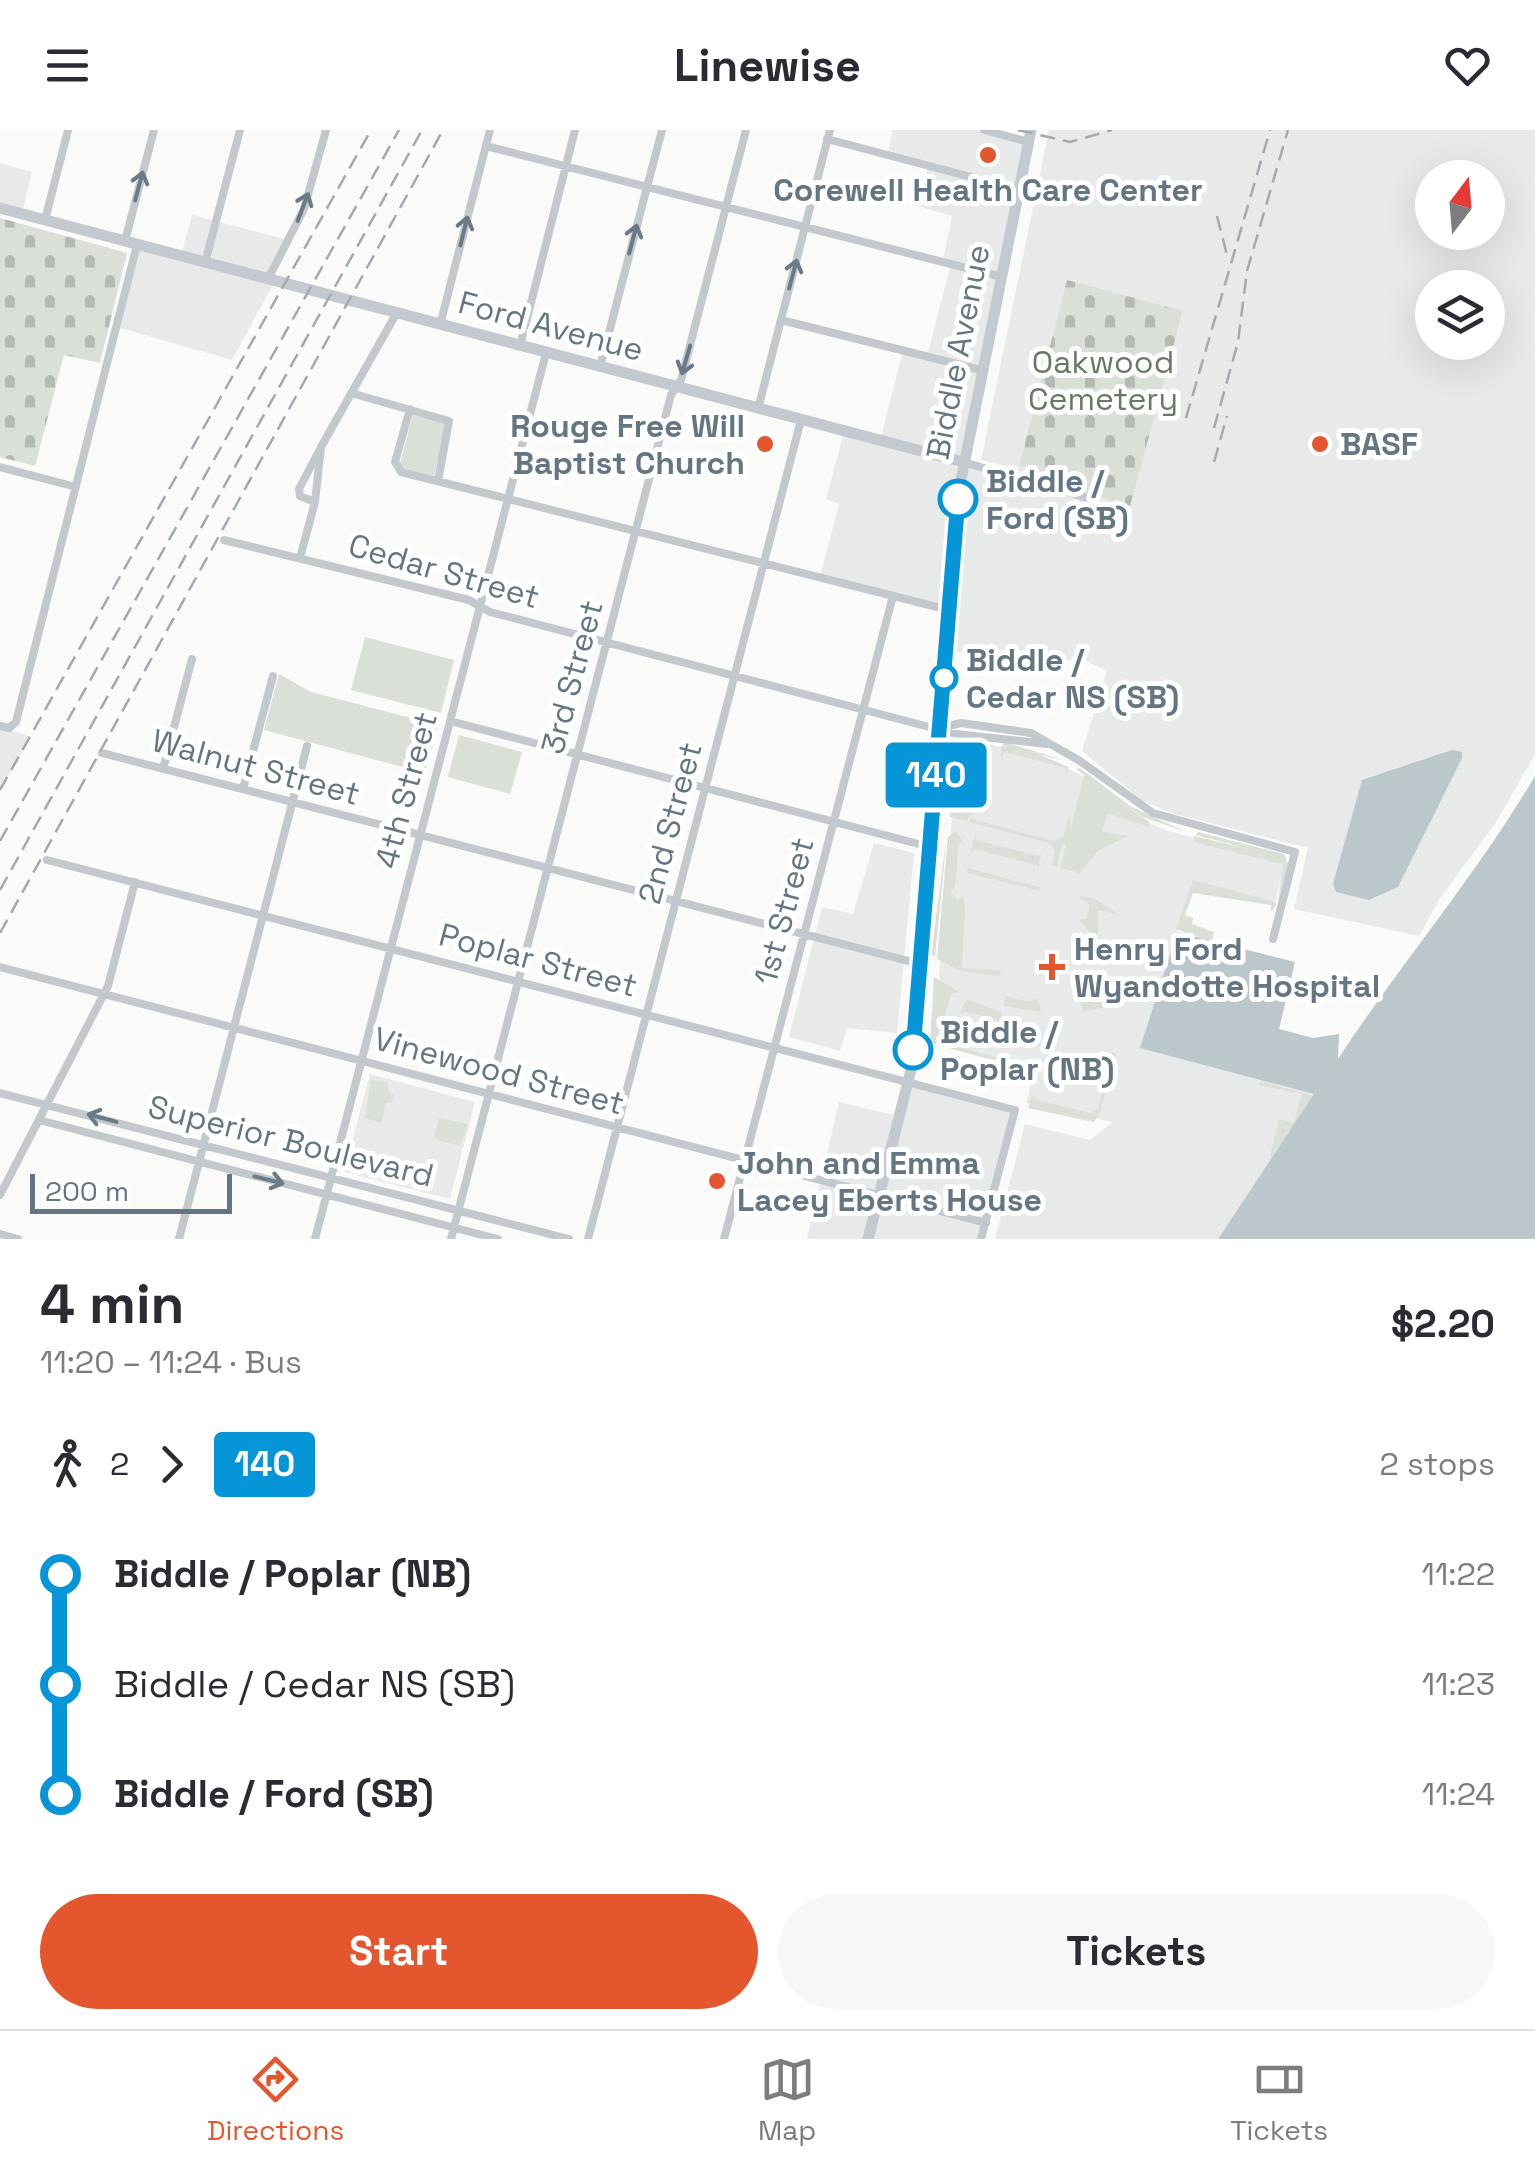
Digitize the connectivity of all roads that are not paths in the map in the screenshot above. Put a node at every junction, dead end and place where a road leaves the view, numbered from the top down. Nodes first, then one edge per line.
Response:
1 (68, 130) edge
2 (154, 130) edge
3 (240, 130) edge
4 (326, 130) edge
5 (490, 130) edge
6 (575, 130) edge
7 (662, 130) edge
8 (746, 130) edge
9 (984, 130) edge
10 (828, 135) edge
11 (1030, 136) edge
12 (486, 146) junction
13 (566, 167) junction
14 (646, 188) junction
15 (1020, 190) junction
16 (0, 208) edge
17 (725, 209) junction
18 (46, 220) junction
19 (805, 228) junction
20 (131, 243) junction
21 (205, 262) junction
22 (1002, 277) junction
23 (268, 279) junction
24 (396, 314) junction
25 (781, 320) junction
26 (440, 326) junction
27 (520, 346) junction
28 (546, 353) junction
29 (600, 368) junction
30 (981, 370) junction
31 (676, 388) junction
32 (351, 393) junction
33 (410, 408) junction
34 (758, 409) junction
35 (802, 420) junction
36 (321, 447) junction
37 (964, 462) junction
38 (0, 466) edge
39 (438, 482) junction
40 (76, 487) junction
41 (508, 498) junction
42 (1088, 498) dead end
43 (315, 502) junction
44 (637, 529) junction
45 (224, 540) dead end
46 (300, 558) junction
47 (764, 562) junction
48 (892, 596) junction
49 (480, 606) junction
50 (949, 610) junction
51 (607, 642) junction
52 (192, 658) dead end
53 (274, 676) dead end
54 (735, 676) junction
55 (863, 708) junction
56 (450, 721) junction
57 (0, 726) edge
58 (940, 728) junction
59 (307, 746) dead end
60 (102, 753) dead end
61 (578, 755) junction
62 (163, 769) junction
63 (706, 788) junction
64 (243, 790) junction
65 (292, 802) junction
66 (833, 822) junction
67 (420, 835) junction
68 (930, 847) junction
69 (47, 860) dead end
70 (548, 868) junction
71 (135, 882) junction
72 (676, 902) junction
73 (263, 915) junction
74 (804, 934) junction
75 (1272, 940) dead end
76 (391, 948) junction
77 (920, 964) junction
78 (0, 968) edge
79 (518, 981) junction
80 (104, 994) junction
81 (646, 1014) junction
82 (233, 1028) junction
83 (774, 1048) junction
84 (361, 1061) junction
85 (908, 1082) junction
86 (0, 1094) edge
87 (489, 1094) junction
88 (48, 1104) junction
89 (39, 1120) junction
90 (617, 1128) junction
91 (203, 1144) junction
92 (745, 1161) junction
93 (198, 1162) junction
94 (331, 1177) junction
95 (326, 1194) junction
96 (0, 1195) edge
97 (879, 1196) junction
98 (459, 1210) junction
99 (986, 1223) junction
100 (454, 1227) junction
101 (0, 1234) edge
102 (18, 1239) edge
103 (178, 1239) edge
104 (315, 1239) edge
105 (451, 1239) edge
106 (498, 1239) edge
107 (569, 1239) edge
108 (588, 1239) edge
109 (724, 1239) edge
110 (868, 1239) edge
111 (982, 1239) edge

1 - 18 street
20 -> 2 street
3 - 21 street
23 -> 4 street
5 - 12 street
6 - 13 street
7 - 14 street
8 - 17 street, 3rd Street
9 - 11 street
10 - 15 street
10 - 19 street
11 - 15 main road, Biddle Avenue
12 - 13 street
26 -> 12 street
13 - 14 street
13 - 27 street
14 - 17 street
29 -> 14 street
15 - 22 main road, Biddle Avenue
16 - 18 main road, Ford Avenue
17 - 19 street
17 -> 31 street, 3rd Street
18 - 20 main road, Ford Avenue
19 - 22 street
25 -> 19 street
20 - 21 main road, Ford Avenue
20 - 40 street
21 - 23 main road, Ford Avenue
22 - 30 main road, Biddle Avenue
23 - 24 main road, Ford Avenue
24 - 26 main road, Ford Avenue
24 - 32 street
25 - 30 street
25 - 34 street
26 - 27 main road, Ford Avenue
27 - 28 main road, Ford Avenue
28 - 29 main road, Ford Avenue
28 - 41 street, 4th Street
29 - 31 main road, Ford Avenue
30 - 37 main road, Biddle Avenue
31 - 34 main road, Ford Avenue
31 - 44 street, 3rd Street
32 - 33 street
32 - 36 street
33 - 39 street
33 - 39 street
34 - 35 main road, Ford Avenue
35 - 37 main road, Ford Avenue
35 - 47 street, 2nd Street
36 - 43 street
36 - 43 street
37 - 42 street, Ford Avenue
37 - 50 main road, Biddle Avenue
38 - 40 street
39 - 41 street
40 - 57 street
41 - 44 street
41 - 49 street, 4th Street
43 - 46 street
44 - 47 street
44 - 51 street, 3rd Street
45 - 46 street, Cedar Street
46 - 49 street, Cedar Street
47 - 48 street
47 - 54 street, 2nd Street
48 - 50 street
48 - 55 street, 1st Street
49 - 51 street, Cedar Street
49 - 56 street, 4th Street
50 - 58 main road, Biddle Avenue
51 - 54 street, Cedar Street
51 - 61 street, 3rd Street
52 - 62 street
53 - 64 street
54 - 55 street, Cedar Street
54 - 63 street, 2nd Street
55 - 58 street, Cedar Street
55 - 66 street, 1st Street
56 - 61 street
56 - 67 street, 4th Street
58 - 68 main road, Biddle Avenue
58 - 75 street, Cedar Street
59 - 65 street
60 - 62 street, Walnut Street
61 - 63 street
61 - 70 street, 3rd Street
62 - 64 street, Walnut Street
63 - 66 street
63 - 72 street, 2nd Street
64 - 65 street, Walnut Street
65 - 67 street, Walnut Street
65 - 73 street
66 - 68 street
66 - 74 street, 1st Street
67 - 70 street, Walnut Street
67 - 76 street, 4th Street
68 - 77 main road, Biddle Avenue
69 - 71 street, Poplar Street
70 - 72 street, Walnut Street
70 - 79 street, 3rd Street
71 - 73 street, Poplar Street
71 - 80 street
72 - 74 street, Walnut Street
72 - 81 street, 2nd Street
73 - 76 street, Poplar Street
73 - 82 street
74 - 77 street, Walnut Street
74 - 83 street, 1st Street
76 - 79 street, Poplar Street
76 - 84 street, 4th Street
77 - 85 main road, Biddle Avenue
78 - 80 street, Vinewood Street
79 - 81 street, Poplar Street
79 - 87 street, 3rd Street
80 - 82 street, Vinewood Street
80 - 88 street
81 - 83 street, Poplar Street
81 - 90 street, 2nd Street
82 - 84 street, Vinewood Street
82 - 91 street
83 - 85 street, Poplar Street
83 - 92 street, 1st Street
84 - 87 street, Vinewood Street
84 - 94 street, 4th Street
85 - 97 main road, Biddle Avenue
85 - 99 street, Poplar Street
86 - 88 street, Superior Boulevard
87 - 90 street, Vinewood Street
87 - 98 street, 3rd Street
88 - 89 street
91 -> 88 street, Superior Boulevard
89 - 93 street, Superior Boulevard
89 - 96 street
90 - 92 street, Vinewood Street
90 - 108 street, 2nd Street
91 - 93 street
91 - 94 street, Superior Boulevard
92 - 97 street, Vinewood Street
92 - 109 street, 1st Street
93 -> 95 street, Superior Boulevard
93 - 103 street
94 - 95 street, 4th Street
94 - 98 street, Superior Boulevard
95 - 100 street, Superior Boulevard
95 - 104 street, 4th Street
97 - 99 street, Vinewood Street
97 - 110 main road, Biddle Avenue
98 - 100 street, 3rd Street
98 - 107 street, Superior Boulevard
99 - 111 street
100 - 105 street, 3rd Street
100 - 106 street, Superior Boulevard
101 - 102 street

